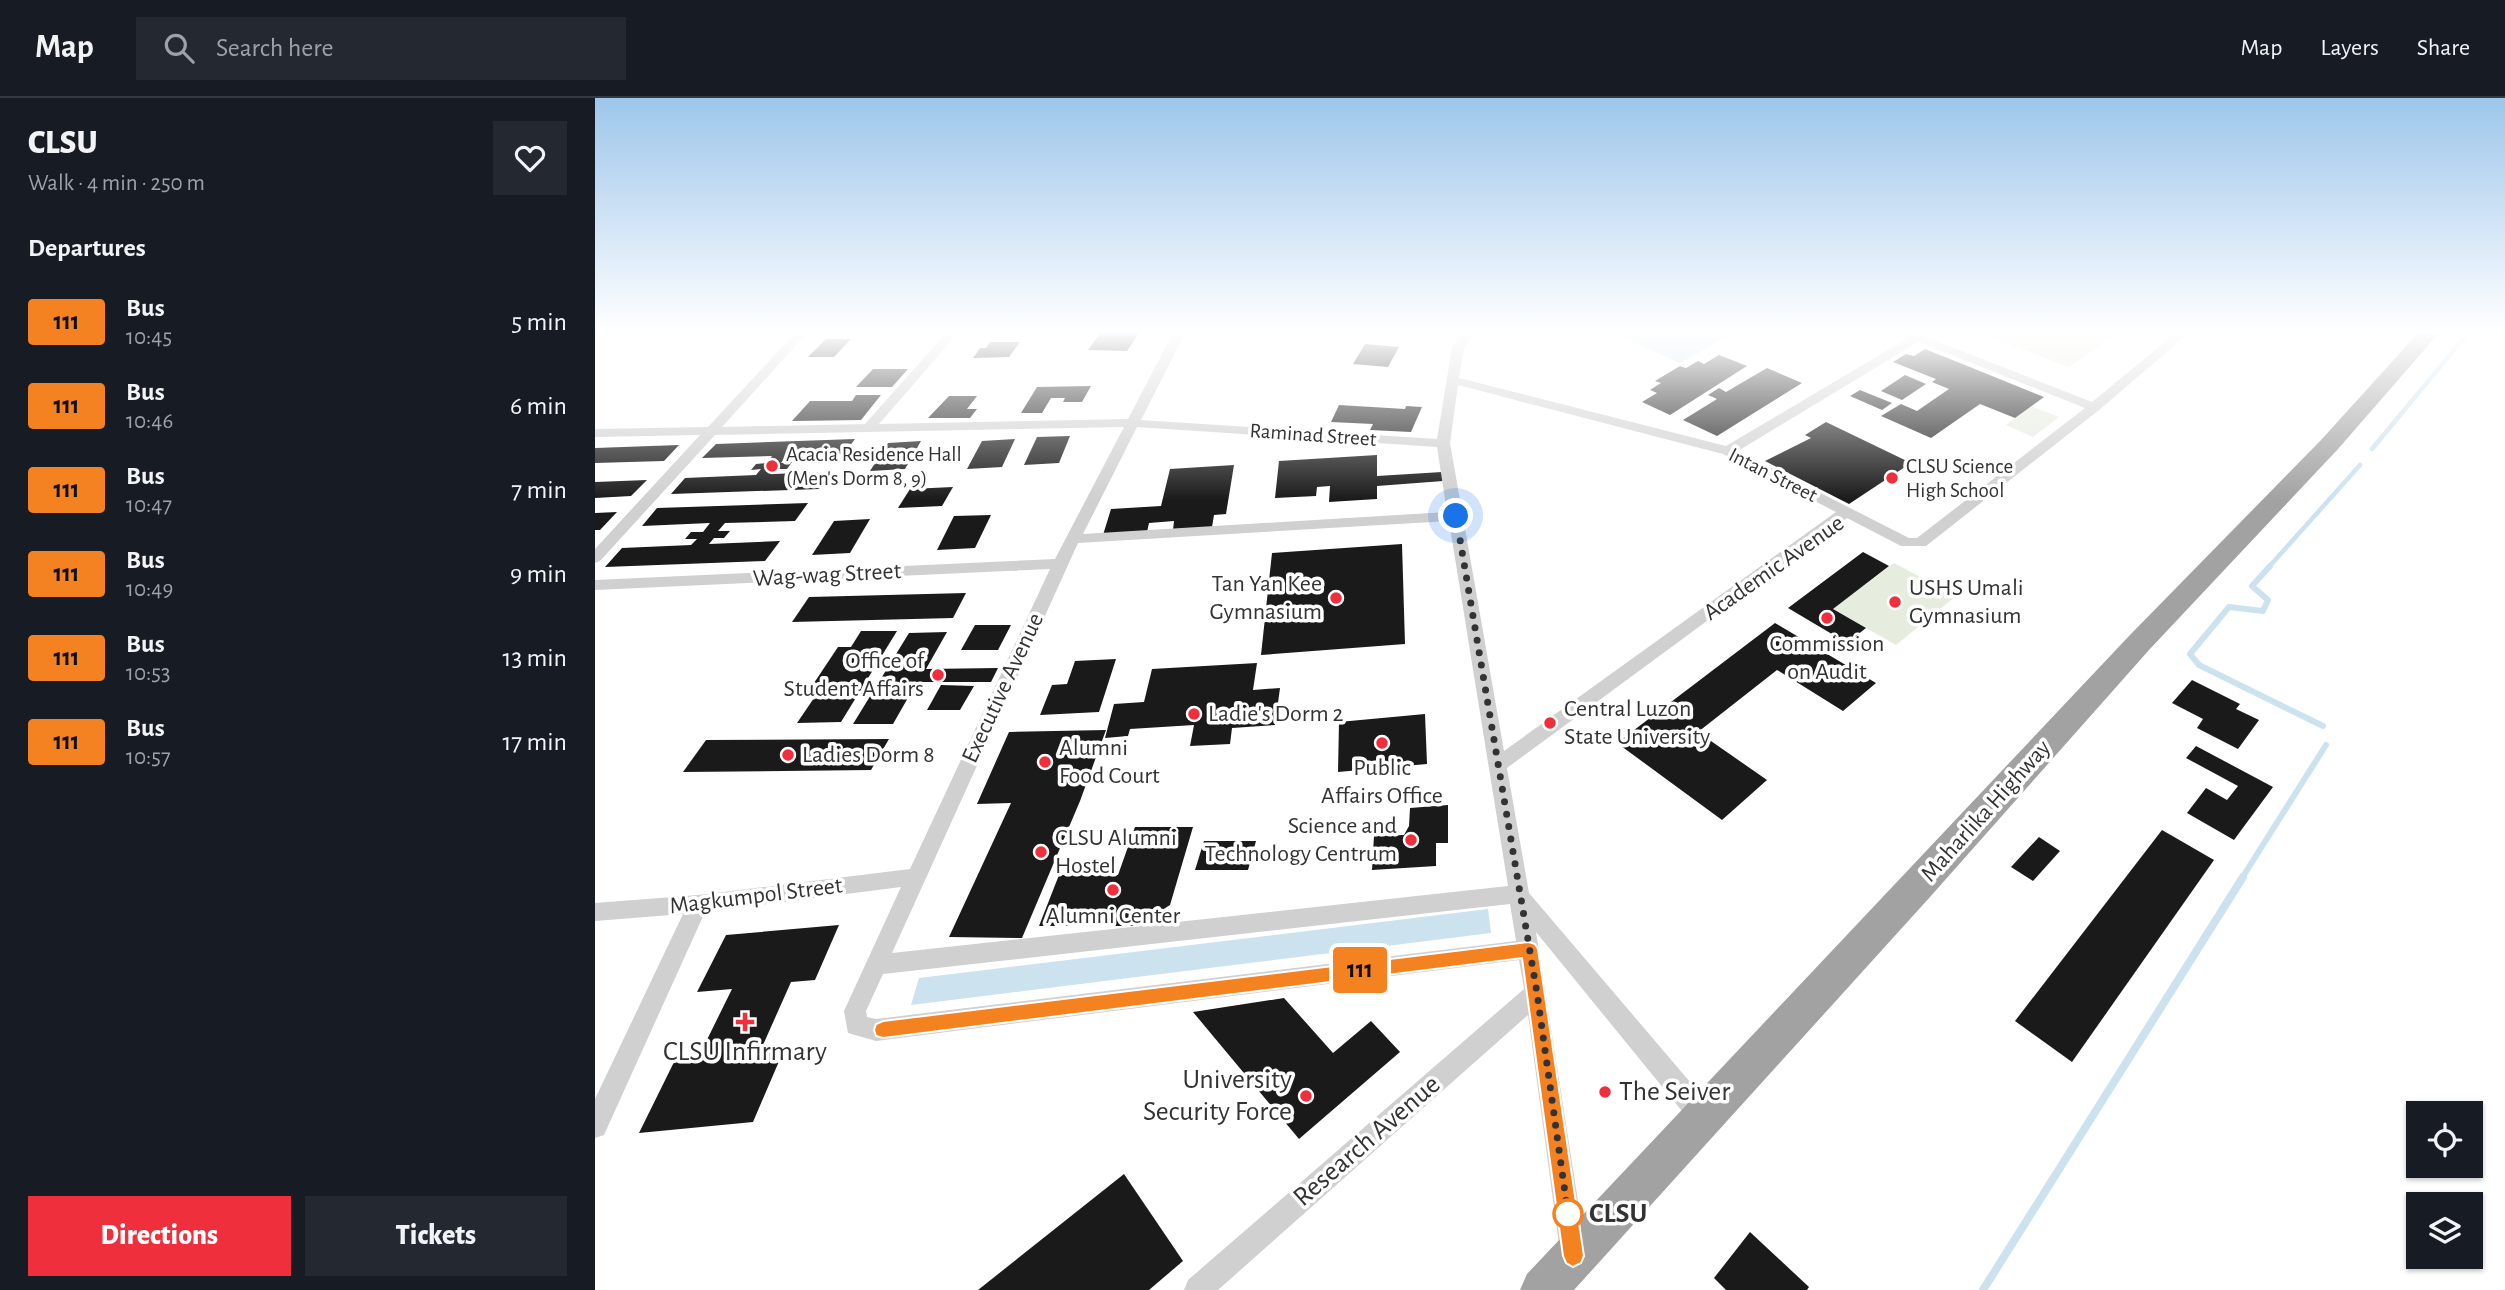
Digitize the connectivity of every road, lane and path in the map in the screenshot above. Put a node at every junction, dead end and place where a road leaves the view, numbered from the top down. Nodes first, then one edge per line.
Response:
1 (750, 389) edge
2 (903, 389) edge
3 (1150, 389) edge
4 (1452, 389) edge
5 (1487, 389) edge
6 (1826, 389) edge
7 (2047, 389) edge
8 (2116, 389) edge
9 (2379, 389) edge
10 (2094, 407) junction
11 (1132, 423) junction
12 (870, 426) junction
13 (713, 429) junction
14 (595, 433) edge
15 (1443, 443) junction
16 (1728, 451) junction
17 (1846, 512) junction
18 (1456, 516) junction
19 (1072, 538) junction
20 (595, 558) edge
21 (1060, 564) junction
22 (595, 585) edge
23 (1498, 765) junction
24 (916, 877) junction
25 (1518, 894) junction
26 (698, 904) junction
27 (595, 912) edge
28 (1529, 949) junction
29 (876, 965) junction
30 (1537, 993) junction
31 (1704, 1118) junction
32 (595, 1126) edge
33 (1573, 1256) junction
34 (1198, 1290) edge
35 (1543, 1290) edge

1 - 13 street
2 - 12 street
3 - 11 street, Executive Avenue
4 - 15 street
5 - 16 street, Intan Street
6 - 16 street
7 - 10 street
8 - 10 street, Academic Avenue
9 - 31 highway, Maharlika Highway
10 - 17 street, Academic Avenue
11 - 12 street, Raminad Street
11 - 15 street, Raminad Street
11 - 19 street, Executive Avenue
12 - 13 street, Raminad Street
13 - 14 street, Raminad Street
13 - 20 street
15 - 18 street
16 - 17 street, Intan Street
17 - 23 street, Academic Avenue
18 - 19 street
18 - 23 street
19 - 21 street, Executive Avenue
21 - 22 street, Wag-wag Street
21 - 24 street, Executive Avenue
23 - 25 street
24 - 26 street, Magkumpol Street
24 - 29 street, Executive Avenue
25 - 28 street
25 - 29 street
25 - 31 street
26 - 27 street, Magkumpol Street
26 - 32 street
28 - 29 street, Executive Avenue
28 - 30 street
30 - 33 street
30 - 34 street, Research Avenue
31 - 33 highway, Maharlika Highway
33 - 35 highway, Maharlika Highway

